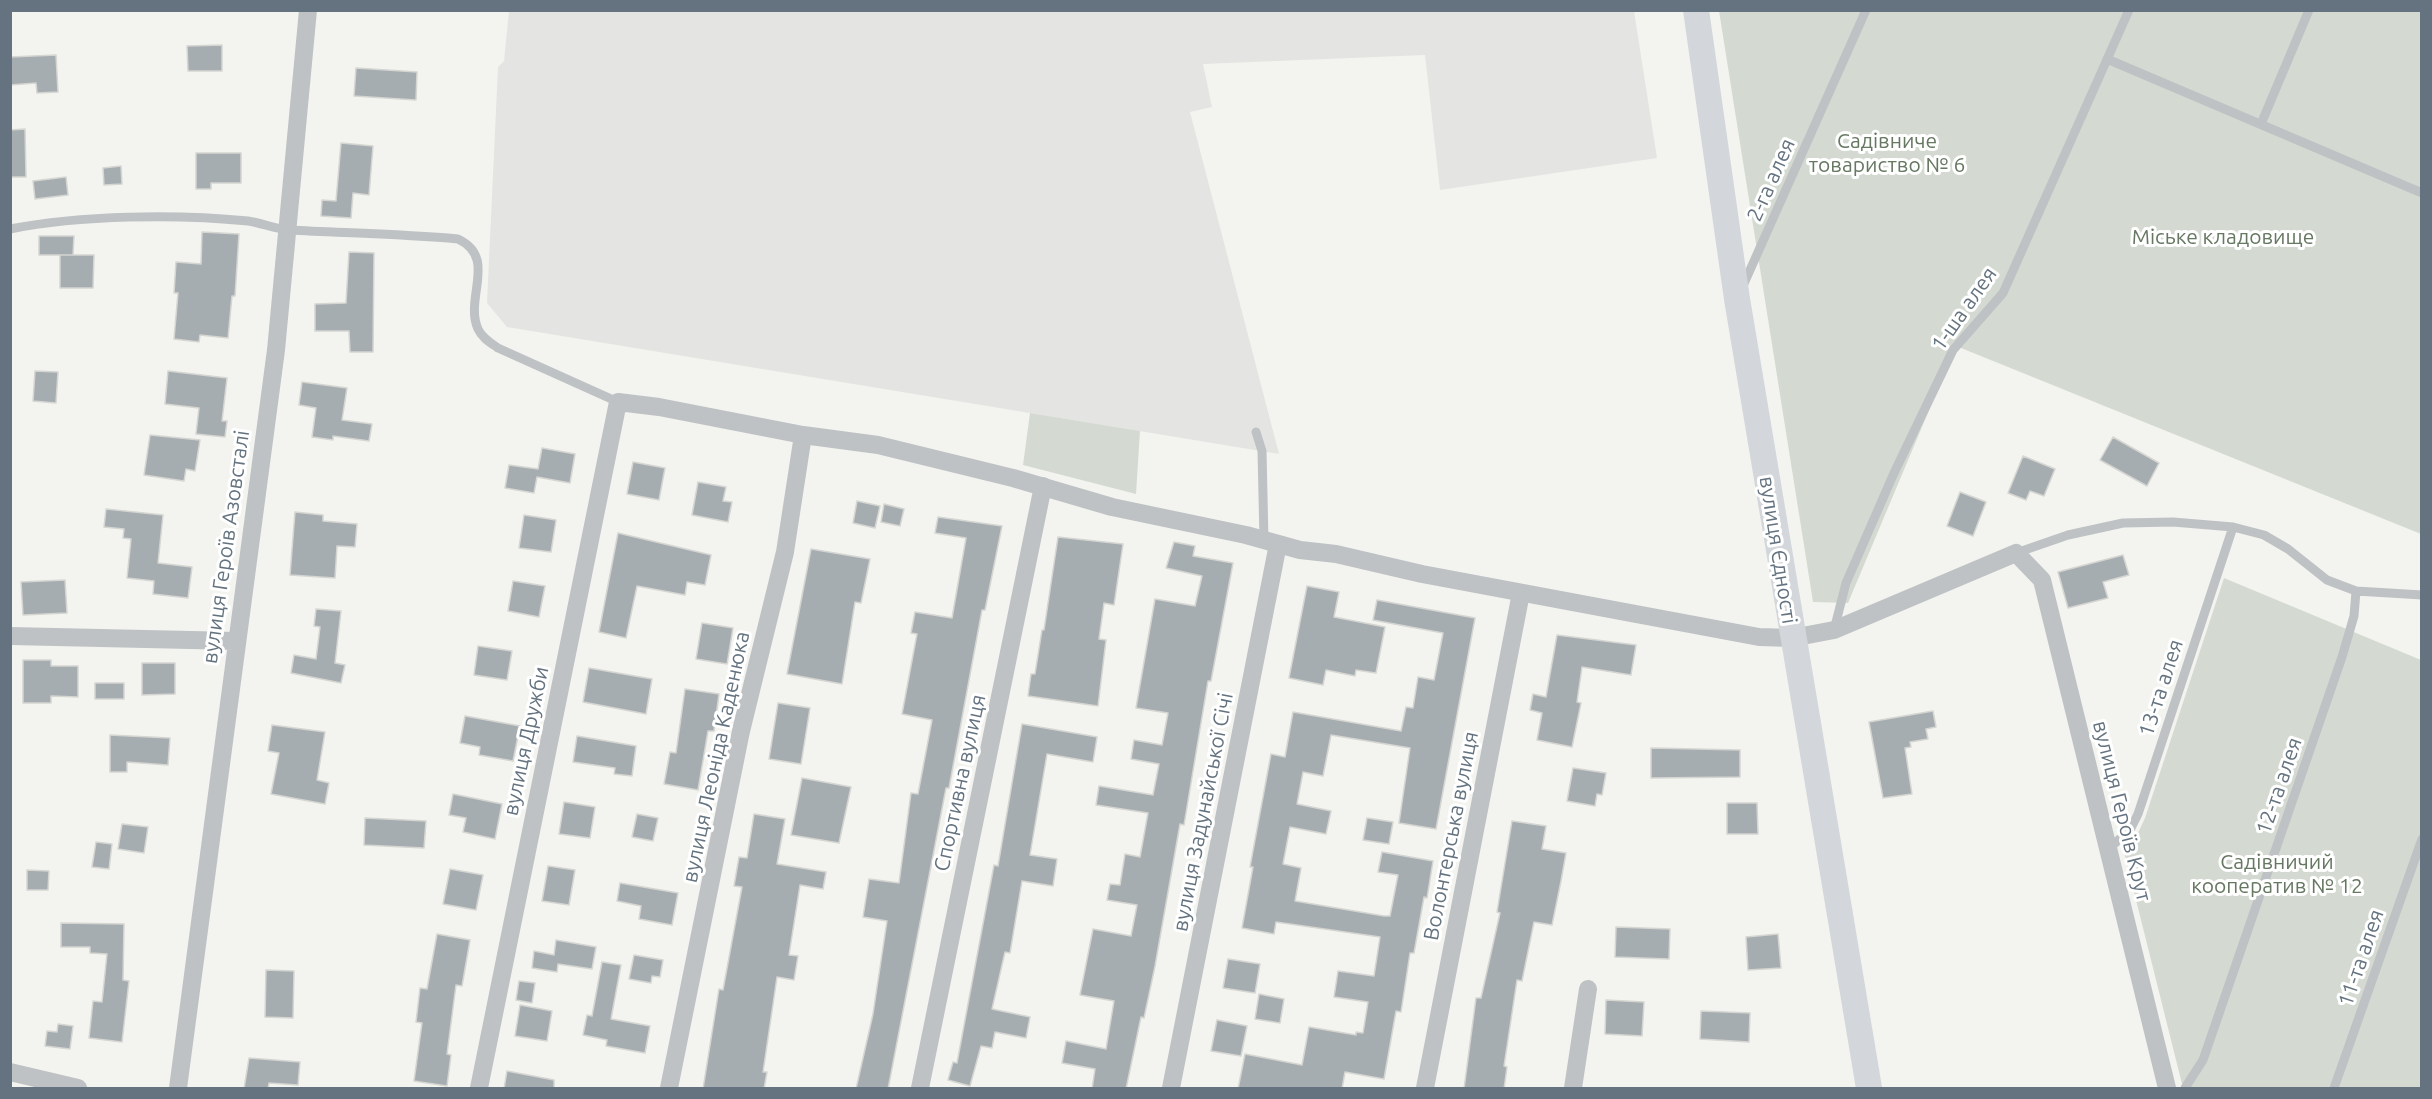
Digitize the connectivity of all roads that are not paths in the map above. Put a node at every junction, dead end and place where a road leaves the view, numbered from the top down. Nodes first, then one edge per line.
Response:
1 (308, 10) edge
2 (1696, 10) edge
3 (1866, 10) edge
4 (2129, 10) edge
5 (2309, 10) edge
6 (2108, 59) junction
7 (2261, 124) junction
8 (2421, 193) edge
9 (10, 229) edge
10 (286, 230) junction
11 (1737, 299) junction
12 (618, 402) junction
13 (1256, 432) dead end
14 (803, 435) junction
15 (1043, 486) junction
16 (2233, 527) junction
17 (1271, 542) junction
18 (2016, 553) junction
19 (2356, 591) junction
20 (1521, 593) junction
21 (2421, 595) edge
22 (1834, 630) junction
23 (10, 636) edge
24 (1792, 638) junction
25 (236, 641) junction
26 (2421, 839) edge
27 (2108, 850) junction
28 (1588, 989) dead end
29 (10, 1071) edge
30 (78, 1089) edge
31 (178, 1089) edge
32 (479, 1089) edge
33 (669, 1089) edge
34 (920, 1089) edge
35 (1171, 1089) edge
36 (1425, 1089) edge
37 (1573, 1089) edge
38 (1869, 1089) edge
39 (2167, 1089) edge
40 (2185, 1089) edge
41 (2334, 1089) edge

1 - 10 street, вулиця Героїв Азовсталі
2 - 11 main road, вулиця Єдності
3 - 11 lane, 2-га алея
4 - 6 lane, 1-ша алея
5 - 7 lane
6 - 7 lane
6 - 22 lane, 1-ша алея
7 - 8 lane
9 - 10 lane
10 - 12 lane
10 - 25 street, вулиця Героїв Азовсталі
11 - 24 main road, вулиця Єдності
12 - 14 street
12 - 32 street, вулиця Дружби
13 - 17 lane
14 - 15 street
14 - 33 street, вулиця Леоніда Каденюка
15 - 17 street
15 - 34 street, Спортивна вулиця
16 - 18 lane
16 - 19 lane
16 - 27 lane, 13-та алея
17 - 20 street
17 - 35 street, вулиця Задунайської Січі
18 - 22 street
18 - 27 street, вулиця Героїв Крут
19 - 21 lane
19 - 40 lane, 12-та алея
20 - 24 street
20 - 36 street, Волонтерська вулиця
22 - 24 street
23 - 25 street
24 - 38 main road, вулиця Єдності
25 - 31 street, вулиця Героїв Азовсталі
26 - 41 lane, 11-та алея
27 - 39 street, вулиця Героїв Крут
28 - 37 street
29 - 30 street

